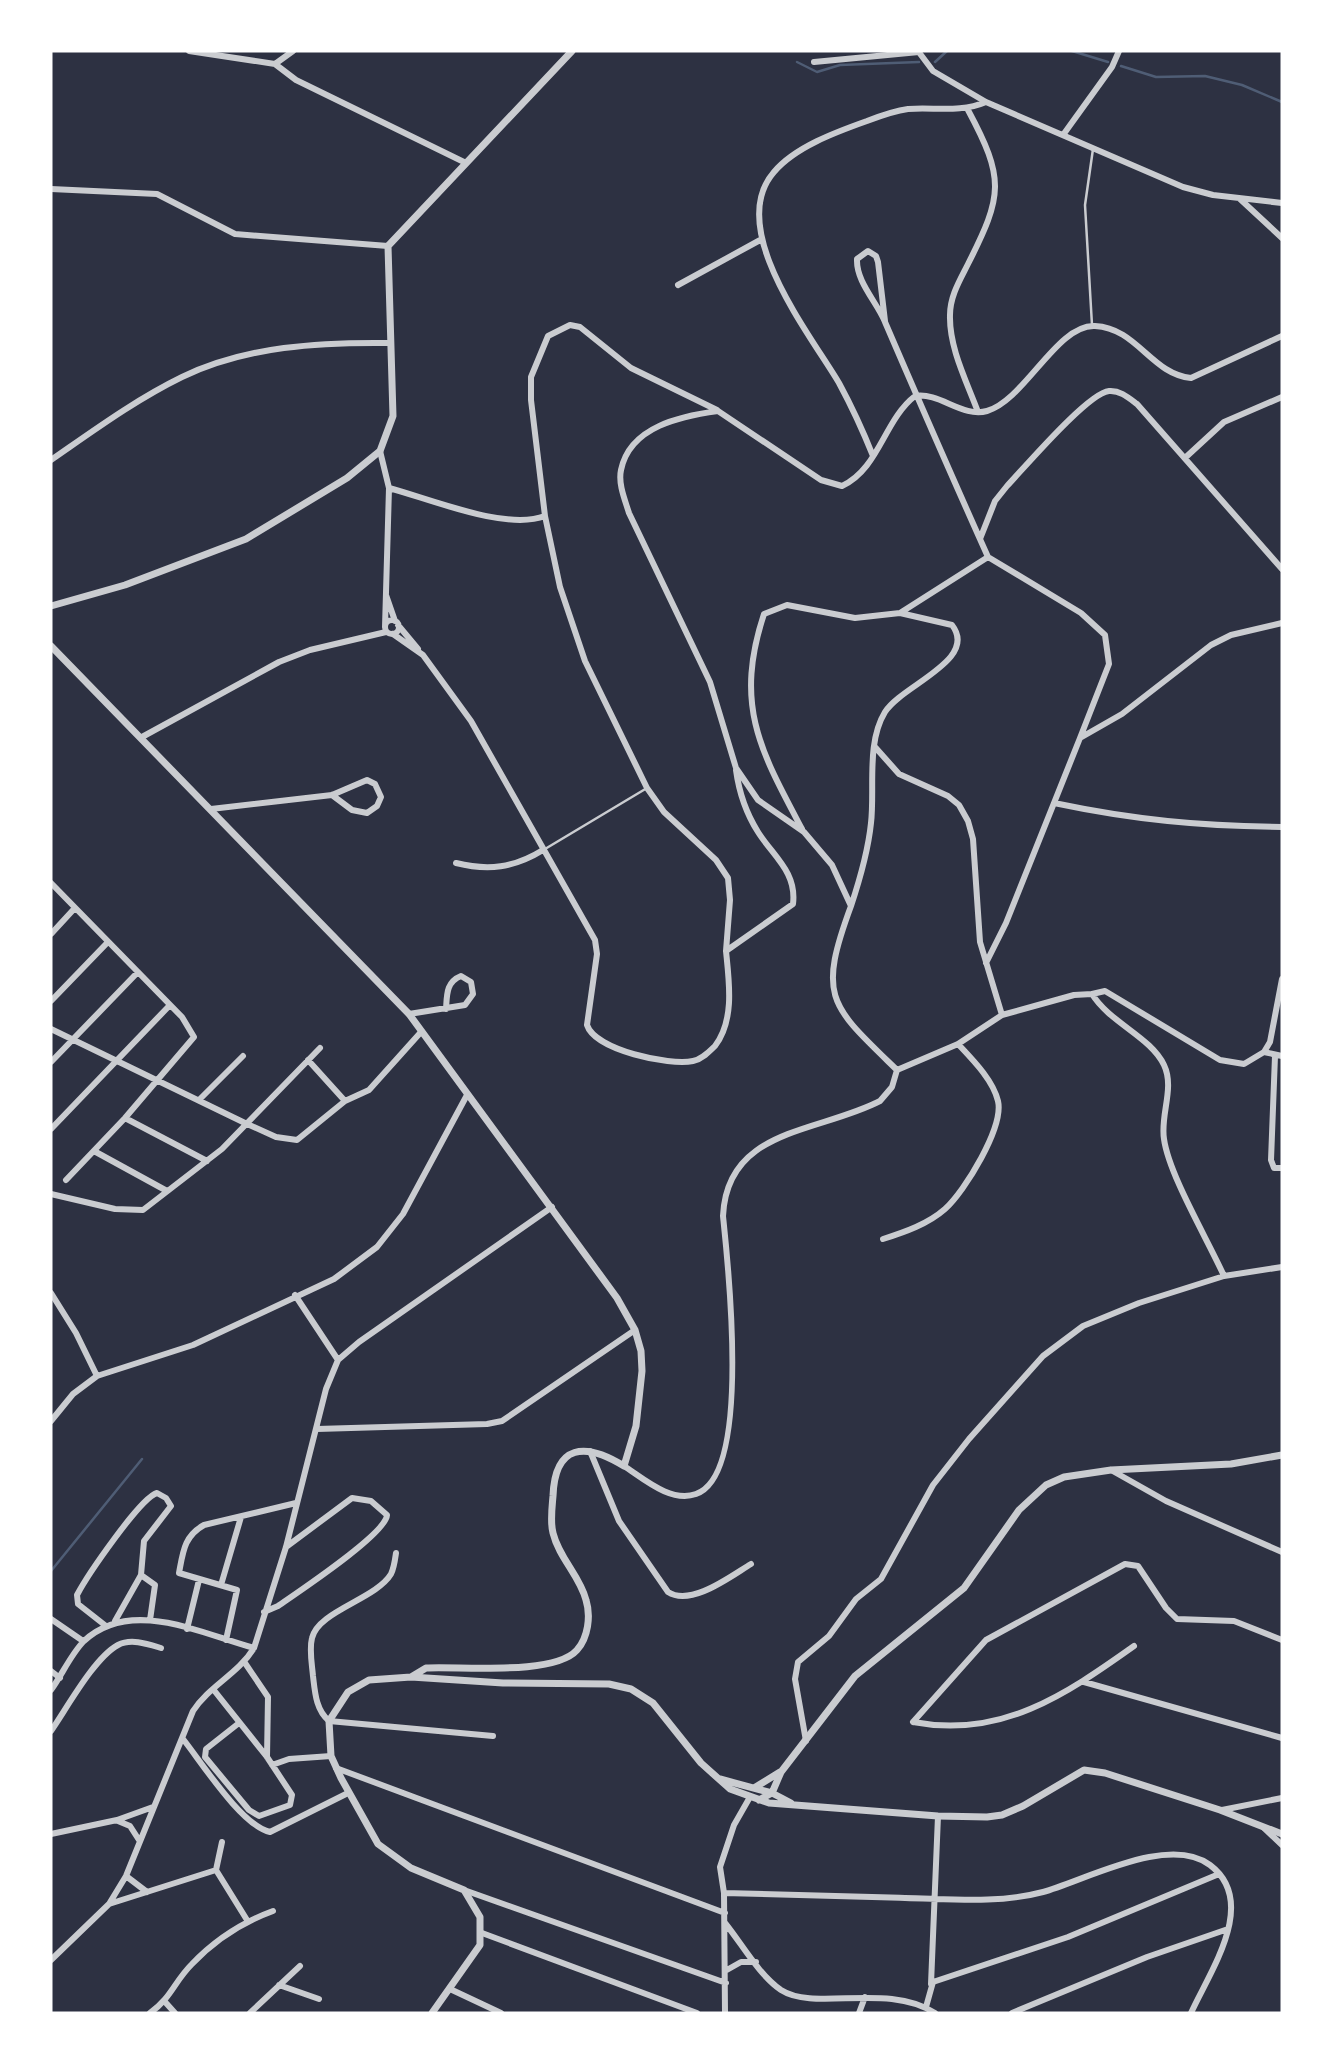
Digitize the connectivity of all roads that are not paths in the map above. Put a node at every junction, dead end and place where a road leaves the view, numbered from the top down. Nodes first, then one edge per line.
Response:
1 (189, 51) edge
2 (293, 51) edge
3 (572, 51) edge
4 (918, 51) edge
5 (1118, 54) edge
6 (814, 62) dead end
7 (275, 64) junction
8 (986, 102) junction
9 (968, 110) junction
10 (1063, 135) junction
11 (1093, 149) junction
12 (466, 163) junction
13 (51, 189) edge
14 (1240, 199) junction
15 (1282, 203) edge
16 (1282, 238) edge
17 (762, 239) junction
18 (388, 246) junction
19 (678, 285) dead end
20 (885, 321) junction
21 (1092, 326) junction
22 (1282, 336) edge
23 (390, 343) junction
24 (915, 396) junction
25 (1282, 397) edge
26 (718, 411) junction
27 (978, 412) junction
28 (380, 452) junction
29 (873, 456) junction
30 (1186, 457) junction
31 (51, 460) edge
32 (389, 488) junction
33 (545, 516) junction
34 (980, 539) junction
35 (988, 557) junction
36 (1282, 569) edge
37 (386, 595) junction
38 (51, 606) edge
39 (900, 613) junction
40 (397, 623) junction
41 (1282, 623) edge
42 (388, 631) junction
43 (51, 646) edge
44 (419, 651) junction
45 (142, 737) junction
46 (1080, 738) junction
47 (875, 747) junction
48 (736, 768) junction
49 (647, 788) junction
50 (332, 795) junction
51 (1054, 803) junction
52 (211, 809) junction
53 (1282, 827) edge
54 (804, 832) junction
55 (543, 850) junction
56 (456, 863) dead end
57 (51, 883) edge
58 (851, 906) junction
59 (74, 909) junction
60 (51, 934) edge
61 (107, 943) junction
62 (726, 951) junction
63 (986, 963) junction
64 (138, 972) junction
65 (1282, 979) edge
66 (1092, 995) junction
67 (51, 1001) edge
68 (170, 1005) junction
69 (446, 1009) junction
70 (409, 1014) junction
71 (1002, 1015) junction
72 (51, 1029) edge
73 (421, 1032) junction
74 (73, 1039) junction
75 (958, 1044) junction
76 (320, 1048) dead end
77 (1264, 1052) junction
78 (243, 1056) dead end
79 (1279, 1056) edge
80 (115, 1060) junction
81 (308, 1060) junction
82 (51, 1062) edge
83 (897, 1070) junction
84 (157, 1080) junction
85 (467, 1095) junction
86 (199, 1100) junction
87 (345, 1101) junction
88 (125, 1118) junction
89 (245, 1123) junction
90 (51, 1129) edge
91 (94, 1151) junction
92 (207, 1161) junction
93 (1282, 1168) edge
94 (66, 1180) dead end
95 (167, 1191) junction
96 (51, 1194) edge
97 (552, 1207) junction
98 (883, 1239) dead end
99 (1282, 1267) edge
100 (1223, 1276) junction
101 (51, 1293) edge
102 (295, 1295) junction
103 (635, 1330) junction
104 (338, 1360) junction
105 (97, 1376) junction
106 (51, 1421) edge
107 (317, 1429) junction
108 (590, 1451) junction
109 (1282, 1455) edge
110 (624, 1466) junction
111 (1111, 1470) junction
112 (296, 1503) junction
113 (241, 1517) junction
114 (286, 1547) junction
115 (1282, 1552) edge
116 (396, 1553) dead end
117 (751, 1564) dead end
118 (141, 1575) junction
119 (199, 1580) junction
120 (221, 1585) junction
121 (264, 1612) junction
122 (51, 1619) edge
123 (150, 1620) junction
124 (115, 1621) junction
125 (106, 1626) junction
126 (187, 1629) junction
127 (226, 1640) junction
128 (1282, 1640) edge
129 (83, 1642) junction
130 (1134, 1646) dead end
131 (161, 1648) dead end
132 (254, 1648) junction
133 (245, 1663) junction
134 (51, 1671) edge
135 (411, 1677) junction
136 (60, 1678) junction
137 (1084, 1682) junction
138 (213, 1689) junction
139 (51, 1690) edge
140 (328, 1721) junction
141 (239, 1723) junction
142 (51, 1731) edge
143 (493, 1736) dead end
144 (1282, 1738) edge
145 (183, 1739) junction
146 (806, 1741) junction
147 (331, 1756) junction
148 (267, 1757) junction
149 (272, 1765) junction
150 (336, 1768) junction
151 (781, 1772) junction
152 (719, 1779) junction
153 (754, 1788) junction
154 (348, 1793) junction
155 (772, 1793) junction
156 (754, 1798) junction
157 (1282, 1798) edge
158 (792, 1803) junction
159 (153, 1807) junction
160 (1220, 1810) junction
161 (938, 1816) junction
162 (117, 1820) junction
163 (1264, 1828) junction
164 (51, 1833) edge
165 (1282, 1834) edge
166 (139, 1840) junction
167 (222, 1842) dead end
168 (1282, 1845) edge
169 (216, 1870) junction
170 (1219, 1874) junction
171 (126, 1876) junction
172 (464, 1890) junction
173 (149, 1893) junction
174 (724, 1893) junction
175 (934, 1899) junction
176 (109, 1904) junction
177 (273, 1911) dead end
178 (725, 1913) junction
179 (247, 1920) junction
180 (725, 1923) junction
181 (1228, 1929) junction
182 (482, 1933) junction
183 (51, 1960) edge
184 (756, 1962) junction
185 (300, 1966) dead end
186 (725, 1971) junction
187 (726, 1983) junction
188 (931, 1984) junction
189 (279, 1985) junction
190 (450, 1989) junction
191 (865, 1997) junction
192 (319, 1999) dead end
193 (166, 2003) junction
194 (926, 2007) junction
195 (150, 2013) edge
196 (175, 2013) edge
197 (250, 2013) edge
198 (432, 2013) edge
199 (500, 2013) edge
200 (697, 2013) edge
201 (725, 2013) edge
202 (859, 2013) edge
203 (934, 2013) edge
204 (1016, 2013) edge
205 (1191, 2013) edge

1 - 7 street
2 - 7 street
3 - 12 street
4 - 6 street
4 - 8 street
5 - 10 street
7 - 12 street
8 - 9 street
8 - 10 street
9 - 17 street
9 - 27 street
10 - 11 street
11 - 14 street
11 - 21 lane
12 - 18 street
13 - 18 street
14 - 15 street
14 - 16 street
17 - 19 street
17 - 29 street
18 - 23 street
20 - 20 street
20 - 24 street
21 - 22 street
21 - 27 street
23 - 28 street
23 - 31 street
24 - 27 street
24 - 29 street
24 - 34 street
25 - 30 street
26 - 29 street
26 - 33 street
26 - 48 street
28 - 32 street
28 - 38 street
30 - 34 street
30 - 36 street
32 - 33 street
32 - 37 street
33 - 49 street
34 - 35 street
35 - 39 street
35 - 46 street
37 - 40 street
37 - 42 street
39 - 47 street
39 - 54 street
40 - 42 street
40 - 42 street
40 - 44 street
41 - 46 street
42 - 44 street
42 - 45 street
43 - 45 street
44 - 55 street
45 - 52 street
46 - 51 street
47 - 58 street
47 - 63 street
48 - 54 street
48 - 62 street
49 - 55 lane
49 - 62 street
50 - 50 street
50 - 52 street
51 - 53 street
51 - 63 street
52 - 70 street
54 - 58 street
55 - 56 street
55 - 62 street
57 - 59 street
58 - 83 street
59 - 60 street
59 - 61 street
61 - 64 street
61 - 67 street
63 - 71 street
64 - 68 street
64 - 74 street
65 - 77 street
66 - 71 street
66 - 77 street
66 - 100 street
68 - 80 street
68 - 84 street
69 - 69 street
69 - 70 street
70 - 73 street
71 - 75 street
72 - 74 street
73 - 85 street
73 - 87 street
74 - 80 street
74 - 82 street
75 - 83 street
75 - 98 street
76 - 81 street
77 - 79 street
78 - 86 street
79 - 93 street
80 - 84 street
80 - 90 street
81 - 87 street
81 - 89 street
83 - 110 street
84 - 86 street
84 - 88 street
85 - 97 street
85 - 102 street
86 - 89 street
87 - 89 street
88 - 91 street
88 - 92 street
89 - 92 street
91 - 94 street
91 - 95 street
92 - 95 street
95 - 96 street
97 - 103 street
97 - 104 street
99 - 100 street
100 - 146 street
101 - 105 street
102 - 104 street
102 - 105 street
103 - 107 street
103 - 110 street
104 - 107 street
105 - 106 street
107 - 112 street
108 - 110 street
108 - 117 street
108 - 135 street
109 - 111 street
111 - 115 street
111 - 146 street
112 - 113 street
112 - 114 street
113 - 119 street
113 - 120 street
114 - 121 street
114 - 121 street
116 - 140 street
118 - 123 street
118 - 124 street
118 - 125 street
119 - 120 street
119 - 126 street
120 - 127 street
121 - 132 street
122 - 129 street
123 - 124 street
123 - 126 street
124 - 125 street
125 - 129 street
126 - 127 street
127 - 132 street
128 - 137 street
129 - 136 street
130 - 137 street
131 - 142 street
132 - 133 street
133 - 138 street
133 - 148 street
134 - 136 street
135 - 140 street
135 - 152 street
136 - 139 street
137 - 144 street
138 - 141 street
138 - 145 street
140 - 143 street
140 - 147 street
141 - 148 street
141 - 149 street
145 - 154 street
145 - 159 street
146 - 151 street
147 - 149 street
147 - 150 street
148 - 149 street
150 - 154 street
150 - 178 street
151 - 153 street
151 - 155 street
152 - 153 street
152 - 156 street
153 - 155 street
154 - 172 street
155 - 156 street
155 - 158 street
156 - 158 street
156 - 174 street
157 - 160 street
158 - 161 street
159 - 162 street
159 - 166 street
160 - 161 street
160 - 163 street
161 - 175 street
162 - 164 street
162 - 166 street
163 - 165 street
163 - 168 street
166 - 171 street
167 - 169 street
169 - 173 street
169 - 179 street
170 - 175 street
170 - 181 street
170 - 188 street
171 - 173 street
171 - 176 street
172 - 182 street
172 - 187 street
173 - 176 street
174 - 175 street
174 - 178 street
175 - 188 street
176 - 183 street
177 - 179 street
178 - 180 street
179 - 193 street
180 - 184 street
180 - 186 street
181 - 204 street
181 - 205 street
182 - 190 street
182 - 200 street
184 - 186 street
184 - 191 street
185 - 189 street
186 - 187 street
187 - 201 street
188 - 194 street
189 - 192 street
189 - 197 street
190 - 198 street
190 - 199 street
191 - 194 street
191 - 202 street
193 - 195 street
193 - 196 street
194 - 203 street

